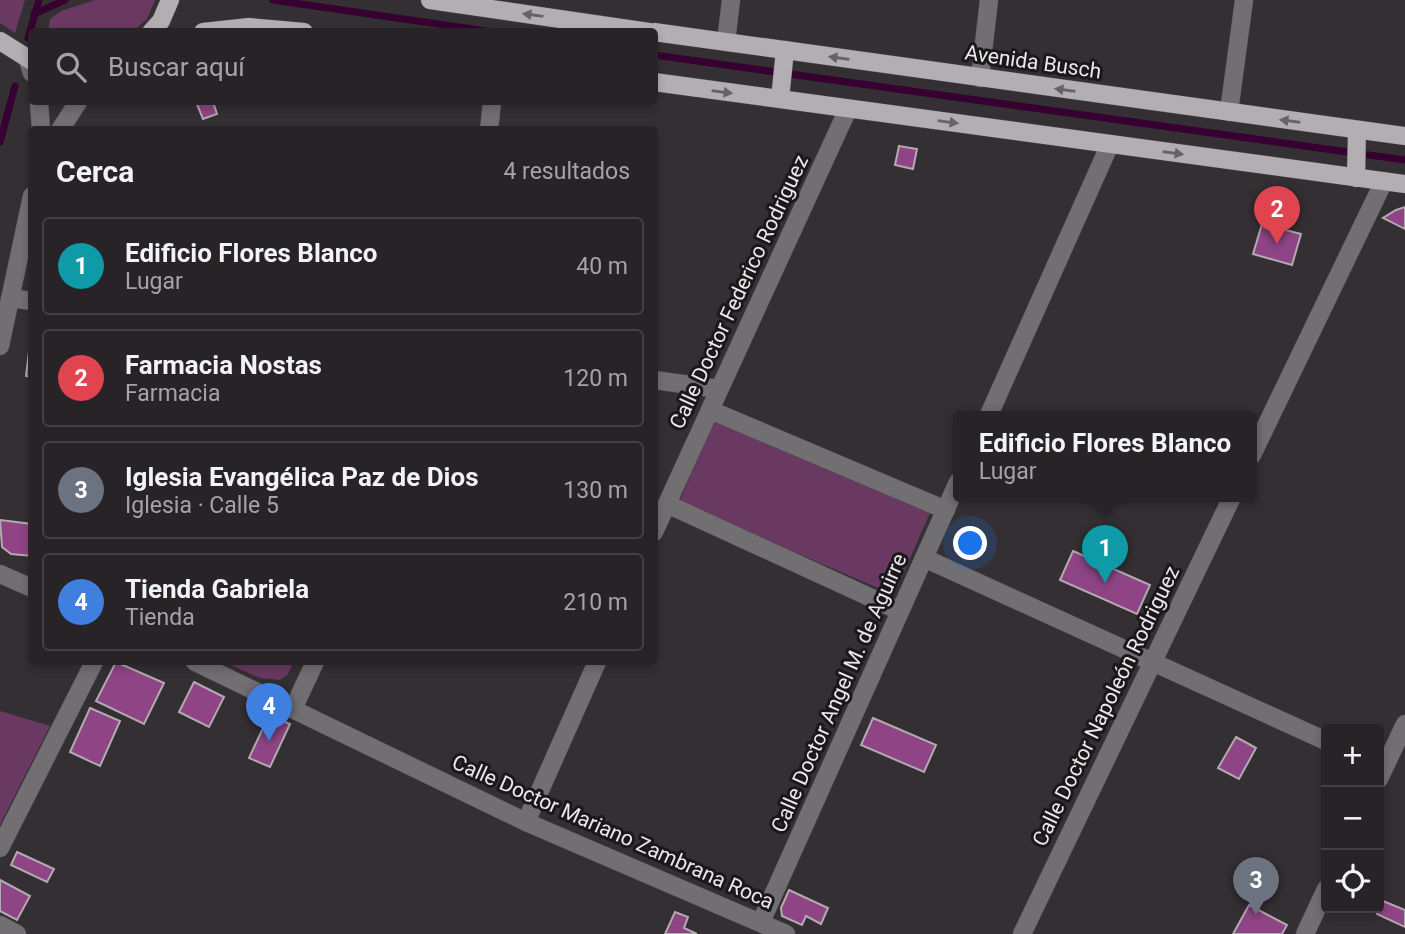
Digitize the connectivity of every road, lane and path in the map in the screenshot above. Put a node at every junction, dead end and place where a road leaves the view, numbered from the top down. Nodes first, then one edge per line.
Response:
1 (170, 0) edge
2 (430, 0) edge
3 (731, 0) edge
4 (989, 0) edge
5 (1244, 0) edge
6 (477, 4) edge
7 (155, 28) edge
8 (240, 28) edge
9 (260, 28) edge
10 (624, 28) edge
11 (658, 33) edge
12 (0, 41) edge
13 (726, 42) junction
14 (784, 58) junction
15 (28, 63) edge
16 (981, 78) junction
17 (658, 82) edge
18 (781, 97) junction
19 (39, 105) edge
20 (76, 105) edge
21 (492, 105) edge
22 (848, 109) junction
23 (1229, 112) junction
24 (41, 126) edge
25 (63, 126) edge
26 (489, 126) edge
27 (1357, 135) junction
28 (1405, 136) edge
29 (1110, 144) junction
30 (1356, 174) junction
31 (1384, 181) junction
32 (1405, 184) edge
33 (28, 215) edge
34 (10, 298) junction
35 (28, 300) edge
36 (0, 346) edge
37 (658, 381) edge
38 (719, 389) junction
39 (710, 410) junction
40 (991, 411) edge
41 (1257, 445) edge
42 (953, 494) edge
43 (1230, 502) edge
44 (667, 504) junction
45 (946, 510) junction
46 (658, 523) edge
47 (924, 558) junction
48 (0, 574) edge
49 (28, 586) edge
50 (900, 611) junction
51 (1152, 662) junction
52 (92, 665) edge
53 (202, 665) edge
54 (314, 665) edge
55 (596, 665) edge
56 (294, 707) junction
57 (1405, 724) edge
58 (1321, 739) edge
59 (1384, 764) edge
60 (526, 822) junction
61 (0, 848) edge
62 (1321, 900) edge
63 (761, 922) junction
64 (0, 925) edge
65 (17, 934) edge
66 (786, 934) edge
67 (1022, 934) edge
68 (1305, 934) edge

1 - 7 main road
2 - 6 main road
3 - 13 street
4 - 16 street
5 - 23 street
10 -> 6 main road
8 - 9 main road
11 - 13 main road, Avenida Busch
12 - 15 main road
13 - 14 main road, Avenida Busch
16 -> 14 main road, Avenida Busch
14 - 18 main road
23 -> 16 main road, Avenida Busch
17 -> 18 main road
18 - 22 main road
19 - 24 street
20 - 25 street
21 - 26 street
22 -> 29 main road
22 - 38 street, Calle Doctor Federico Rodriguez
27 -> 23 main road, Avenida Busch
27 - 28 main road, Avenida Busch
27 - 30 main road
29 -> 30 main road
29 - 40 street
30 - 31 main road
31 - 32 main road
31 - 41 street
33 - 34 street
34 - 35 street
34 - 36 street
37 - 38 street
38 - 39 street, Calle Doctor Federico Rodriguez
39 - 44 street, Calle Doctor Federico Rodriguez
39 - 45 street
42 - 45 street, Calle Doctor Angel M. de Aguirre
43 - 51 street, Calle Doctor Napoleón Rodriguez
44 - 46 street, Calle Doctor Federico Rodriguez
44 - 50 street
45 - 47 street, Calle Doctor Angel M. de Aguirre
47 - 50 street, Calle Doctor Angel M. de Aguirre
47 - 51 street
48 - 49 street
50 - 63 street, Calle Doctor Angel M. de Aguirre
51 - 58 street
51 - 67 street, Calle Doctor Napoleón Rodriguez
52 - 61 street
53 - 56 street, Calle Doctor Mariano Zambrana Roca
54 - 56 street
55 - 60 street
56 - 60 street, Calle Doctor Mariano Zambrana Roca
57 - 59 street
60 - 63 street, Calle Doctor Mariano Zambrana Roca
62 - 68 street
63 - 66 street, Calle Doctor Mariano Zambrana Roca
64 - 65 street

